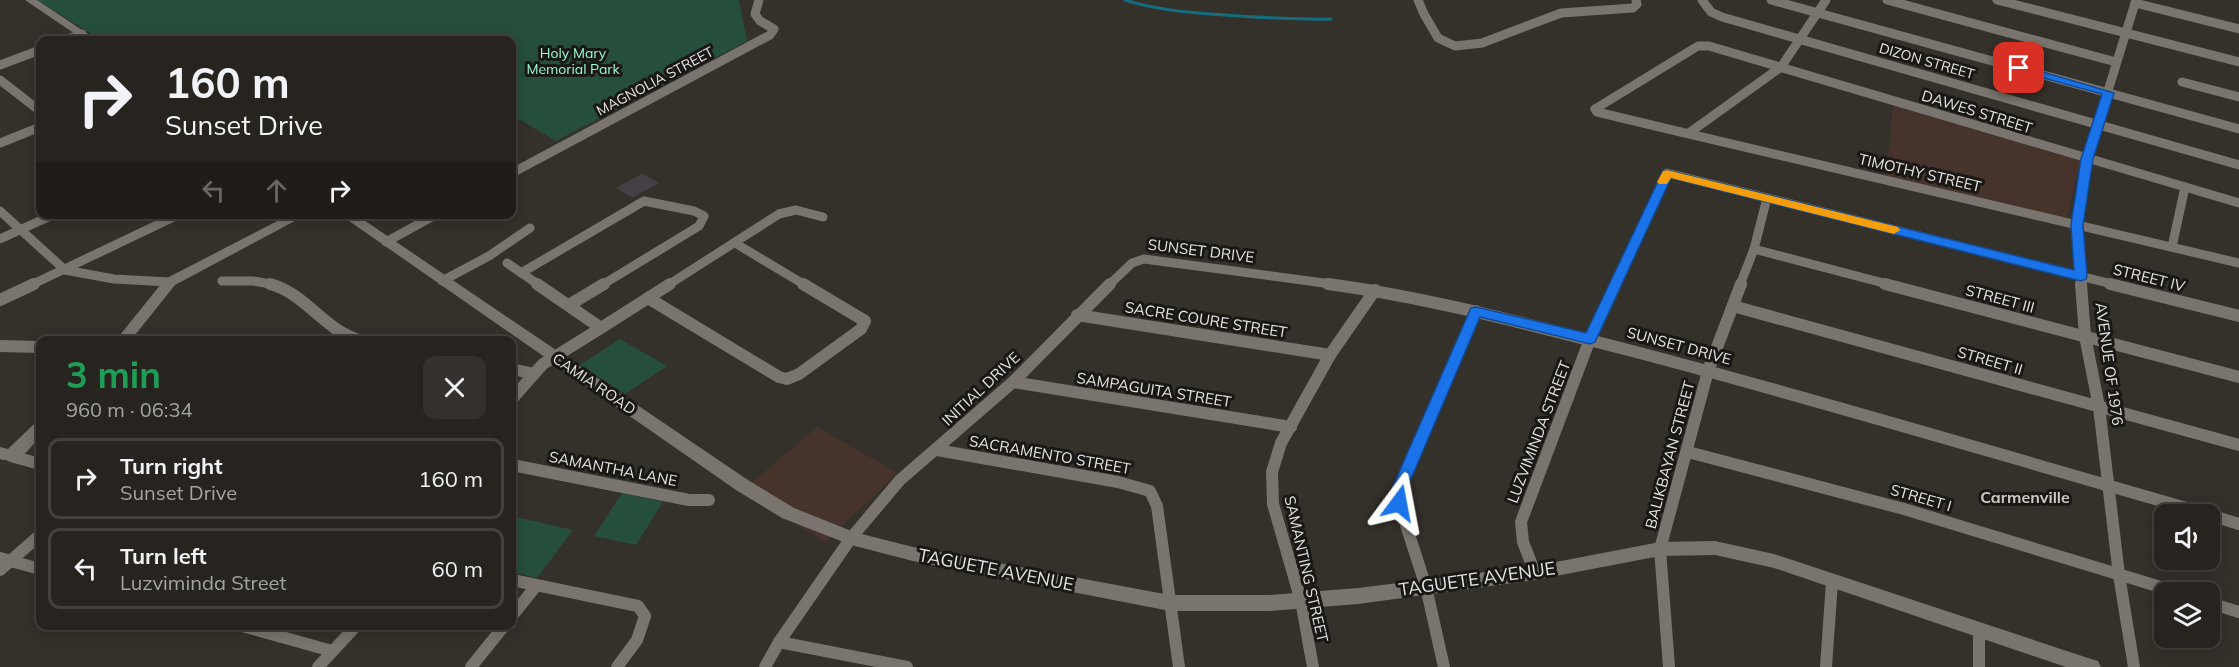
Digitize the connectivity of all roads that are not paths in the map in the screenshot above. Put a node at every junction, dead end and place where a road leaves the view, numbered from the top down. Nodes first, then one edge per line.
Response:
1 (30, 0) edge
2 (759, 0) edge
3 (1418, 0) edge
4 (1636, 0) edge
5 (1702, 0) edge
6 (1771, 0) edge
7 (1826, 0) edge
8 (1887, 0) edge
9 (1997, 0) edge
10 (2135, 2) edge
11 (1818, 12) junction
12 (2239, 29) edge
13 (2126, 33) junction
14 (84, 36) edge
15 (1799, 39) junction
16 (36, 52) edge
17 (2116, 62) junction
18 (2239, 62) edge
19 (0, 65) edge
20 (1781, 67) junction
21 (0, 80) edge
22 (2182, 82) dead end
23 (2108, 93) junction
24 (2239, 97) edge
25 (36, 108) edge
26 (1595, 109) joint
27 (2098, 124) junction
28 (36, 128) edge
29 (2239, 129) edge
30 (1689, 133) junction
31 (0, 143) edge
32 (2087, 159) junction
33 (2239, 165) edge
34 (516, 172) edge
35 (1667, 173) joint
36 (2185, 188) junction
37 (1767, 198) junction
38 (2239, 203) edge
39 (0, 211) edge
40 (823, 217) dead end
41 (45, 219) edge
42 (170, 219) edge
43 (292, 219) edge
44 (352, 219) edge
45 (428, 219) edge
46 (2077, 225) junction
47 (530, 228) dead end
48 (22, 230) junction
49 (0, 239) edge
50 (386, 243) junction
51 (735, 243) junction
52 (2172, 247) junction
53 (1754, 249) junction
54 (507, 263) dead end
55 (1132, 263) joint
56 (2239, 263) edge
57 (65, 270) junction
58 (521, 273) junction
59 (2081, 276) junction
60 (222, 281) dead end
61 (442, 281) junction
62 (170, 282) junction
63 (1375, 290) junction
64 (648, 298) junction
65 (0, 300) edge
66 (569, 305) junction
67 (1733, 306) junction
68 (1476, 311) junction
69 (1077, 315) junction
70 (2239, 316) edge
71 (601, 328) junction
72 (126, 336) edge
73 (337, 336) edge
74 (2085, 336) junction
75 (1590, 339) junction
76 (0, 346) edge
77 (36, 347) edge
78 (1330, 355) junction
79 (554, 357) junction
80 (516, 370) edge
81 (1708, 371) junction
82 (534, 374) junction
83 (2239, 377) edge
84 (1013, 382) junction
85 (516, 394) edge
86 (2099, 407) junction
87 (1291, 427) junction
88 (36, 431) edge
89 (2239, 445) edge
90 (937, 450) junction
91 (1688, 452) junction
92 (5, 454) edge
93 (36, 463) edge
94 (516, 466) edge
95 (2109, 486) junction
96 (709, 500) dead end
97 (2171, 504) edge
98 (2220, 518) edge
99 (2239, 524) edge
100 (36, 538) edge
101 (851, 538) junction
102 (1660, 549) junction
103 (6, 559) edge
104 (36, 568) edge
105 (0, 570) edge
106 (1534, 573) junction
107 (2119, 575) junction
108 (516, 581) edge
109 (1832, 582) junction
110 (2154, 585) edge
111 (536, 586) junction
112 (1426, 587) junction
113 (1301, 601) junction
114 (1170, 603) junction
115 (2220, 606) edge
116 (516, 611) edge
117 (2239, 612) edge
118 (256, 630) edge
119 (352, 630) edge
120 (501, 630) edge
121 (1979, 631) junction
122 (779, 642) junction
123 (332, 651) junction
124 (318, 667) edge
125 (471, 667) edge
126 (617, 667) edge
127 (765, 667) edge
128 (908, 667) edge
129 (1179, 667) edge
130 (1313, 667) edge
131 (1444, 667) edge
132 (1669, 667) edge
133 (1826, 667) edge
134 (1979, 667) edge
135 (2091, 667) edge
136 (2134, 667) edge

1 - 14 street
2 - 34 street, MAGNOLIA STREET
3 - 4 street
5 - 15 street, DIZON STREET
6 - 11 street
7 - 11 street
8 - 17 street
9 - 13 street
10 - 12 street
10 - 13 street, AVENUE OF 1976
11 - 15 street
11 - 23 street
13 - 17 street, AVENUE OF 1976
13 - 18 street
15 - 20 street
15 - 27 street, DIZON STREET
16 - 19 street
17 - 23 street, AVENUE OF 1976
20 - 26 street, DAWES STREET
20 - 30 street
20 - 32 street, DAWES STREET
21 - 25 street
22 - 24 street
23 - 27 street, AVENUE OF 1976
23 - 29 street
26 - 30 street, TIMOTHY STREET
27 - 32 street, AVENUE OF 1976
27 - 33 street, DIZON STREET
28 - 31 street
30 - 46 street, TIMOTHY STREET
32 - 36 street, DAWES STREET
32 - 46 street, AVENUE OF 1976
35 - 37 street, STREET IV
35 - 75 street, LUZVIMINDA STREET
36 - 38 street, DAWES STREET
36 - 52 street
37 - 53 street, BALIKBAYAN STREET
37 - 59 street, STREET IV
39 - 48 street
40 - 51 street
41 - 48 street
42 - 57 street
43 - 62 street
44 - 50 street, CAMIA ROAD
45 - 50 street
46 - 52 street, TIMOTHY STREET
46 - 59 street, AVENUE OF 1976
47 - 61 street
48 - 49 street
48 - 57 street
50 - 61 street, CAMIA ROAD
51 - 64 street
51 - 64 street
52 - 56 street, TIMOTHY STREET
53 - 67 street, BALIKBAYAN STREET
53 - 74 street, STREET III
54 - 58 street
55 - 63 street, SUNSET DRIVE
55 - 69 street, INITIAL DRIVE
57 - 62 street
57 - 65 street
58 - 66 street
58 - 66 street
59 - 70 street, STREET IV
59 - 74 street, AVENUE OF 1976
60 - 73 street
61 - 79 street, CAMIA ROAD
62 - 72 street
63 - 68 street, SUNSET DRIVE
63 - 78 street, SAMANTING STREET
64 - 71 street
66 - 71 street
67 - 81 street, BALIKBAYAN STREET
67 - 86 street, STREET II
68 - 75 street, SUNSET DRIVE
68 - 112 street
69 - 78 street, SACRE COURE STREET
69 - 84 street, INITIAL DRIVE
71 - 79 street
74 - 83 street, STREET III
74 - 86 street, AVENUE OF 1976
75 - 81 street, SUNSET DRIVE
75 - 106 street, LUZVIMINDA STREET
76 - 77 street
78 - 87 street, SAMANTING STREET
79 - 82 street
79 - 101 street, CAMIA ROAD
80 - 82 street
81 - 91 street, BALIKBAYAN STREET
81 - 95 street, SUNSET DRIVE
82 - 85 street
84 - 87 street, SAMPAGUITA STREET
84 - 90 street, INITIAL DRIVE
86 - 89 street, STREET II
86 - 95 street, AVENUE OF 1976
87 - 113 street, SAMANTING STREET
88 - 92 street
90 - 101 street, INITIAL DRIVE
90 - 114 street, SACRAMENTO STREET
91 - 102 street, BALIKBAYAN STREET
91 - 107 street, STREET I
92 - 93 street
94 - 96 street, SAMANTHA LANE
95 - 97 street, SUNSET DRIVE
95 - 107 street, AVENUE OF 1976
98 - 99 street, SUNSET DRIVE
100 - 103 street
101 - 114 street, TAGUETE AVENUE
101 - 122 street, INITIAL DRIVE
102 - 106 street, TAGUETE AVENUE
102 - 109 street, TAGUETE AVENUE
102 - 132 street
103 - 104 street
103 - 105 street
106 - 112 street, TAGUETE AVENUE
107 - 110 street, STREET I
107 - 136 street, AVENUE OF 1976
108 - 111 street
109 - 121 street, TAGUETE AVENUE
109 - 133 street
111 - 116 street
111 - 126 street
112 - 113 street, TAGUETE AVENUE
112 - 131 street
113 - 114 street, TAGUETE AVENUE
113 - 130 street, SAMANTING STREET
114 - 129 street
115 - 117 street
118 - 123 street
119 - 123 street
120 - 125 street
121 - 134 street
121 - 135 street, TAGUETE AVENUE
122 - 127 street, INITIAL DRIVE
122 - 128 street
123 - 124 street

